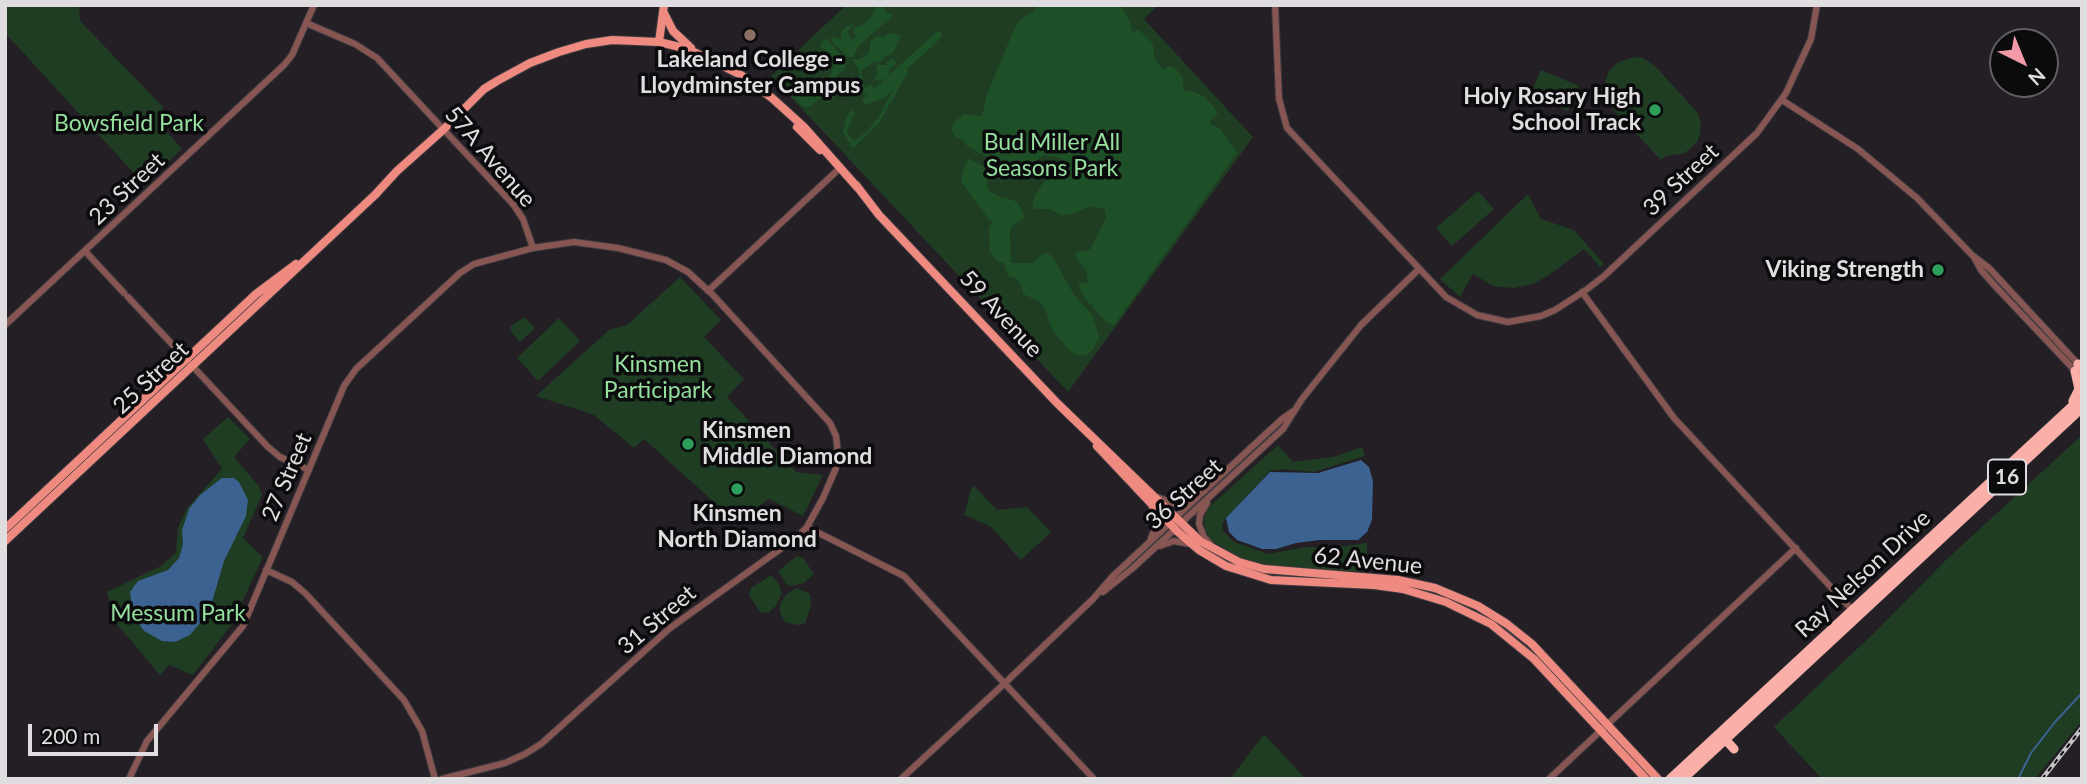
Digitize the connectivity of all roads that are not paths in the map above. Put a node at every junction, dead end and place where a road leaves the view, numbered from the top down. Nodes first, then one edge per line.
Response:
1 (314, 5) edge
2 (1275, 5) edge
3 (1817, 5) edge
4 (664, 9) edge
5 (306, 23) junction
6 (658, 44) junction
7 (709, 58) junction
8 (1782, 100) junction
9 (472, 103) junction
10 (444, 129) junction
11 (815, 143) junction
12 (840, 168) junction
13 (533, 248) junction
14 (85, 251) junction
15 (1419, 269) junction
16 (708, 291) junction
17 (1583, 292) junction
18 (5, 326) edge
19 (188, 364) junction
20 (2080, 369) edge
21 (2082, 397) edge
22 (2082, 408) edge
23 (1294, 411) junction
24 (2066, 411) junction
25 (309, 470) junction
26 (1216, 491) junction
27 (1200, 495) junction
28 (1153, 500) junction
29 (1175, 524) junction
30 (807, 527) junction
31 (5, 529) edge
32 (5, 541) edge
33 (1149, 542) junction
34 (1193, 545) junction
35 (1796, 548) junction
36 (1215, 550) junction
37 (1149, 552) junction
38 (266, 570) junction
39 (1093, 599) junction
40 (1856, 613) junction
41 (1005, 683) junction
42 (1604, 727) junction
43 (1725, 739) junction
44 (1734, 749) dead end
45 (128, 779) edge
46 (435, 779) edge
47 (442, 779) edge
48 (901, 779) edge
49 (1094, 779) edge
50 (1549, 779) edge
51 (1646, 779) edge
52 (1658, 779) edge
53 (1670, 779) edge
54 (1683, 779) edge

1 - 5 street, 23 Street
2 - 15 street
3 - 8 street, 39 Street
4 - 6 main road
4 - 7 main road
5 - 10 street, 57A Avenue
5 - 14 street, 23 Street
6 - 7 main road
6 - 9 main road
6 - 9 main road
6 - 11 main road
7 - 11 main road
8 - 17 street, 39 Street
8 - 20 street
9 - 10 main road, 25 Street
10 - 13 street, 57A Avenue
10 - 19 main road, 25 Street
11 - 12 main road, 59 Avenue
12 - 16 street
12 - 28 main road, 59 Avenue
13 - 16 street
13 - 25 street, 27 Street
14 - 18 street, 23 Street
14 - 19 street
15 - 17 street, 39 Street
15 - 23 street, 36 Street
16 - 30 street, 31 Street
17 - 35 street
19 - 25 street
19 - 31 main road, 25 Street
19 - 32 main road, 25 Street
20 - 24 highway
21 - 24 highway, Ray Nelson Drive / 16
22 - 40 highway, Ray Nelson Drive / 16
23 - 26 street, 36 Street
23 - 27 street, 36 Street
24 - 40 highway, Ray Nelson Drive / 16
25 - 38 street, 27 Street
26 - 29 street, 36 Street
26 - 36 street
27 - 28 street
27 - 29 street, 36 Street
28 - 29 main road, 59 Avenue
28 - 33 street
29 - 33 street, 36 Street
29 - 34 main road, 62 Avenue
29 - 36 main road, 62 Avenue
29 - 37 street, 36 Street
30 - 41 street
30 - 47 street, 31 Street
33 - 39 street, 36 Street
34 - 37 street
34 - 42 main road, 62 Avenue
35 - 40 street
35 - 42 street
36 - 42 main road, 62 Avenue
37 - 39 street, 36 Street
38 - 45 street, 27 Street
38 - 46 street
39 - 41 street, 36 Street
40 - 43 highway, Ray Nelson Drive / 16
40 - 53 highway, Ray Nelson Drive / 16
41 - 48 street, 36 Street
41 - 49 street
42 - 50 street
42 - 51 main road, 62 Avenue
42 - 52 main road, 62 Avenue
43 - 44 highway
43 - 54 highway, Ray Nelson Drive / 16

